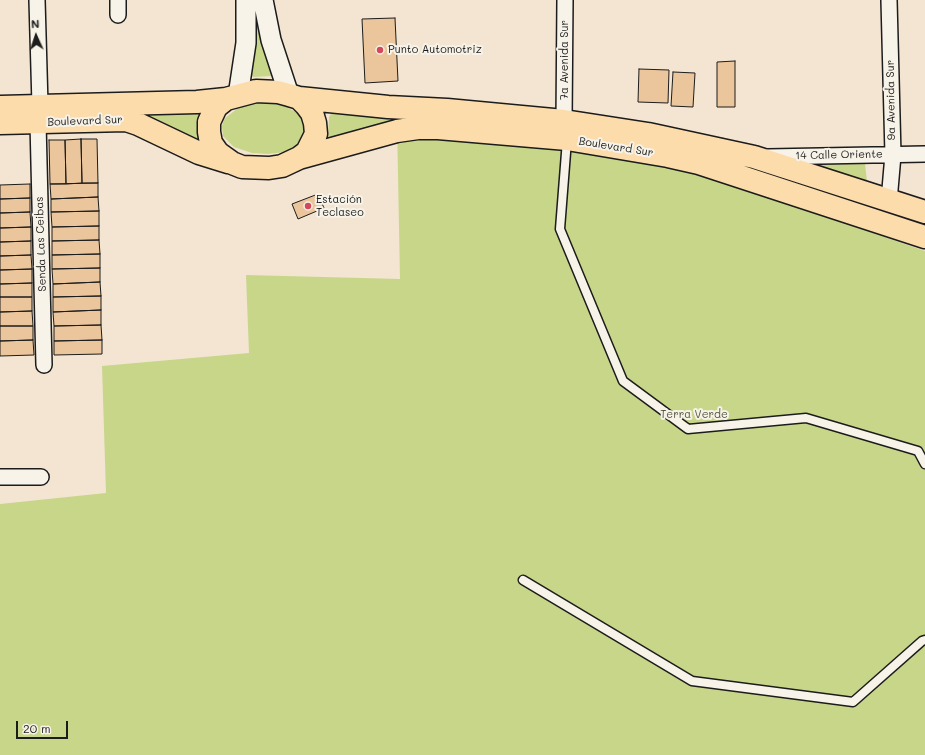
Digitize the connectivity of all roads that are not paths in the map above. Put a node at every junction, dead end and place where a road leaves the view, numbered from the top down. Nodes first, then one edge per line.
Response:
1 (37, 0) edge
2 (246, 0) edge
3 (263, 0) edge
4 (565, 0) edge
5 (889, 0) edge
6 (294, 96) junction
7 (232, 97) junction
8 (0, 106) edge
9 (39, 114) junction
10 (0, 123) edge
11 (566, 130) junction
12 (893, 154) junction
13 (925, 154) edge
14 (754, 157) junction
15 (299, 158) junction
16 (232, 163) junction
17 (889, 201) junction
18 (925, 212) edge
19 (925, 237) edge
20 (44, 365) dead end
21 (925, 464) edge
22 (0, 477) edge
23 (41, 477) dead end
24 (522, 580) dead end
25 (925, 640) edge

1 - 9 street, Senda Las Ceibas
2 - 7 street
3 - 6 street
4 - 11 street, 7a Avenida Sur
5 - 12 street, 9a Avenida Sur
6 - 7 highway
6 - 11 highway, Boulevard Sur
6 - 15 highway
7 - 9 highway, Boulevard Sur
7 - 16 highway
8 - 9 highway, Boulevard Sur
9 - 10 highway, Boulevard Sur
9 - 16 highway, Boulevard Sur
9 - 20 street, Senda Las Ceibas
11 - 14 highway, Boulevard Sur
11 - 15 highway, Boulevard Sur
11 - 19 highway, Boulevard Sur
11 - 21 lane
12 - 13 street, 14 Calle Oriente
12 - 14 street, 14 Calle Oriente
12 - 17 street, 9a Avenida Sur
14 - 17 highway, Boulevard Sur
15 - 16 highway
17 - 18 highway, Boulevard Sur
22 - 23 street
24 - 25 lane

